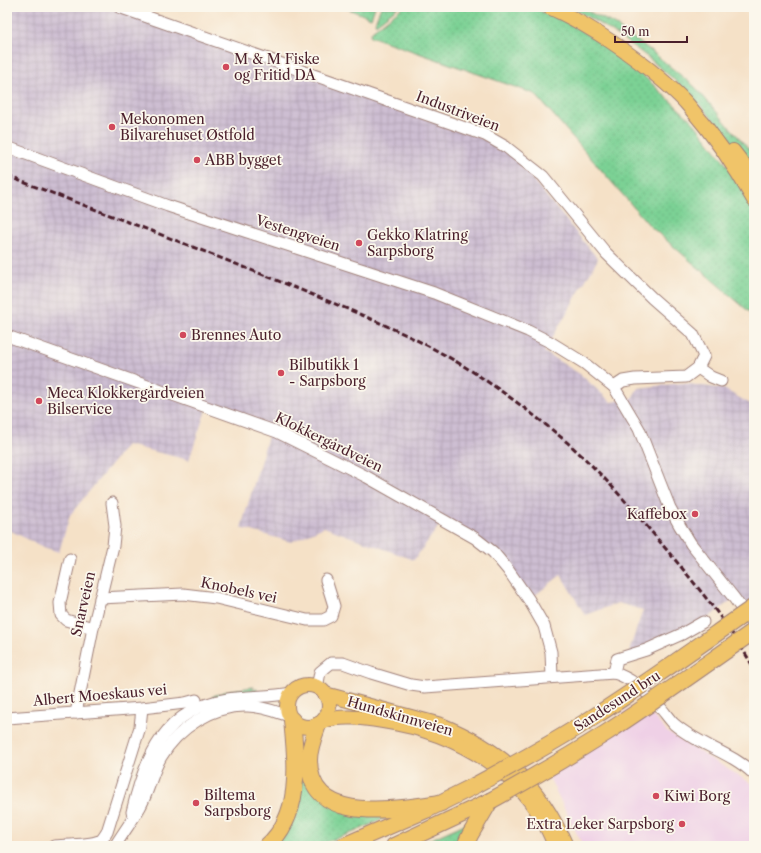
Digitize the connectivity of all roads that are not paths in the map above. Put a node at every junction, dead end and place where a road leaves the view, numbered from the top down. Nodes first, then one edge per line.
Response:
1 (119, 7) edge
2 (549, 7) edge
3 (689, 107) junction
4 (7, 147) edge
5 (754, 178) edge
6 (754, 200) edge
7 (7, 336) edge
8 (698, 368) junction
9 (721, 381) dead end
10 (614, 387) junction
11 (112, 503) dead end
12 (70, 559) dead end
13 (326, 580) dead end
14 (100, 598) junction
15 (754, 607) edge
16 (703, 622) dead end
17 (754, 626) edge
18 (93, 628) junction
19 (754, 631) edge
20 (614, 673) junction
21 (552, 677) junction
22 (321, 691) junction
23 (292, 693) junction
24 (196, 700) dead end
25 (142, 708) junction
26 (76, 712) junction
27 (7, 718) edge
28 (290, 718) junction
29 (320, 723) junction
30 (754, 774) edge
31 (490, 801) junction
32 (441, 803) junction
33 (129, 825) junction
34 (54, 846) edge
35 (115, 846) edge
36 (267, 846) edge
37 (343, 846) edge
38 (394, 846) edge
39 (465, 846) edge
40 (555, 846) edge
41 (566, 846) edge

1 - 8 street, Industriveien
2 - 3 main road
3 - 5 main road
3 - 6 main road
4 - 10 street, Vestengveien
7 - 21 street, Klokkergårdveien
8 - 9 street
8 - 10 street
10 - 17 street
11 - 14 street, Snarveien
12 - 18 street
13 - 14 street, Knobels vei
14 - 18 street, Snarveien
15 - 32 highway, Sandesund bru, bridge
16 - 20 street
18 - 26 street, Snarveien
19 - 31 highway, Sandesund bru, bridge
20 - 21 street
20 - 30 street
21 - 22 street
22 - 23 main road
22 - 29 main road
22 - 41 main road, Hundskinnveien
23 - 28 main road
23 - 33 street
24 - 25 street, Albert Moeskaus vei
25 - 26 street, Albert Moeskaus vei
25 - 34 street
26 - 27 street, Albert Moeskaus vei
28 - 29 main road
28 - 33 street
28 - 36 highway
29 - 32 highway
29 - 40 main road, Hundskinnveien
31 - 38 highway, Sandesund bru
31 - 39 highway
32 - 37 highway, Sandesund bru
33 - 35 street

